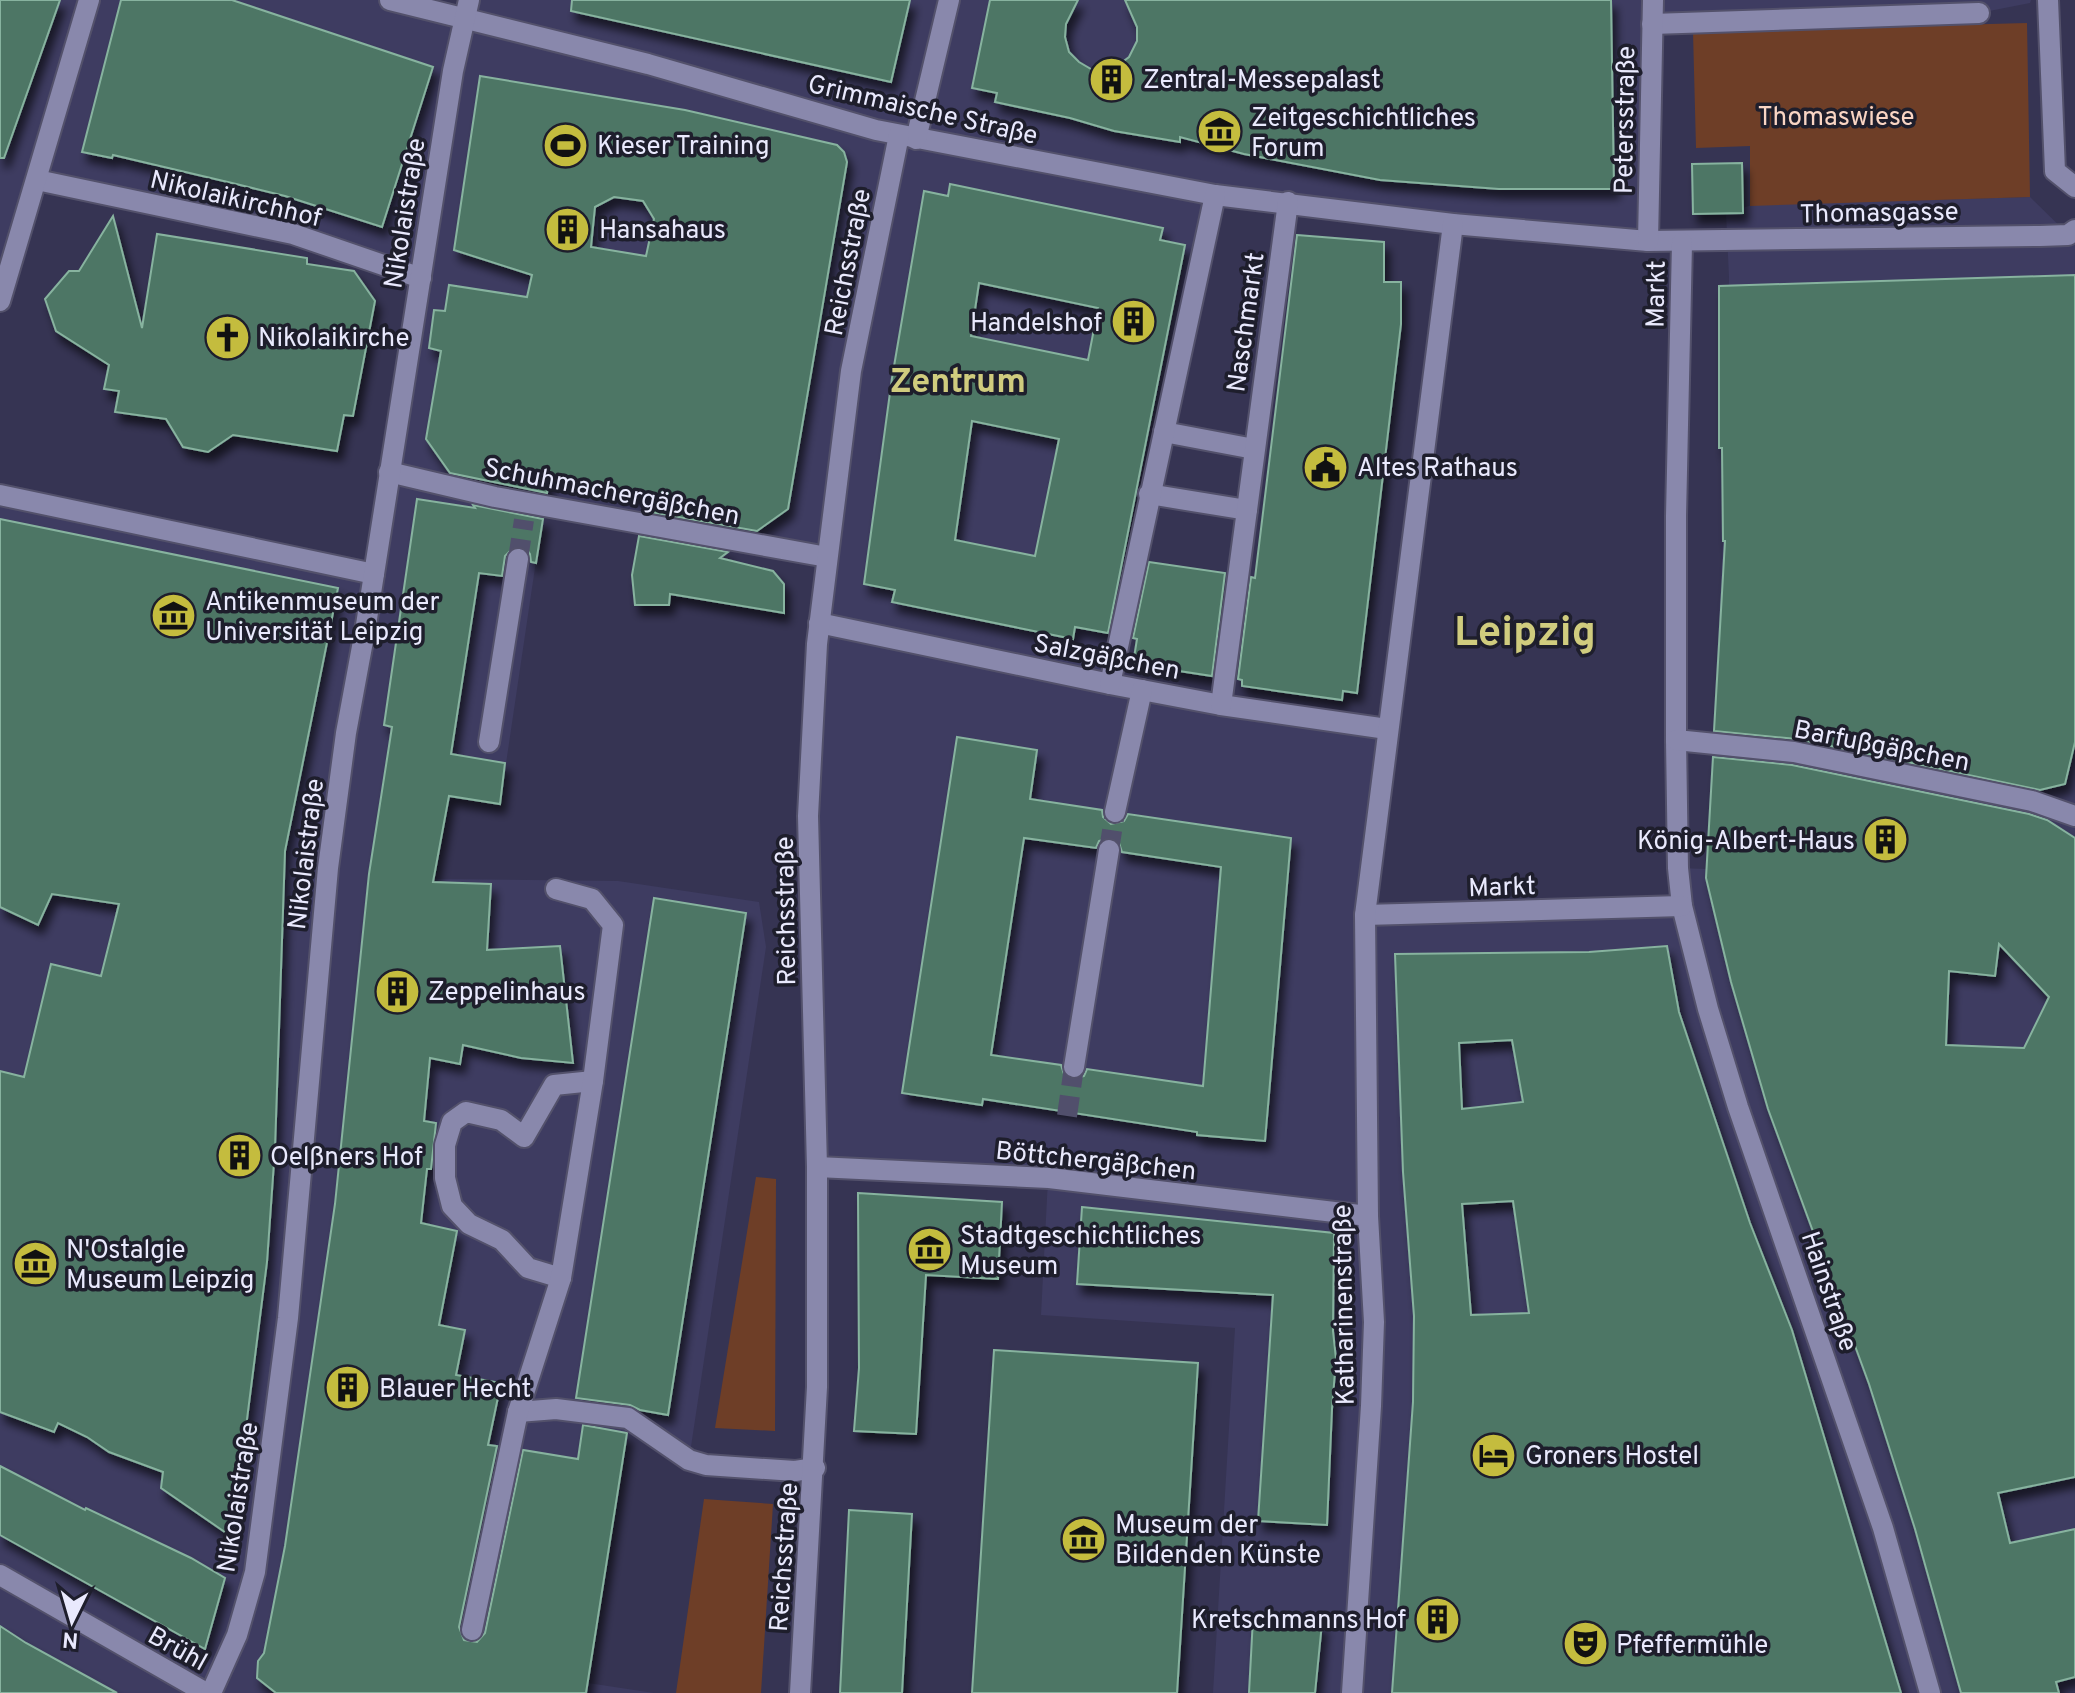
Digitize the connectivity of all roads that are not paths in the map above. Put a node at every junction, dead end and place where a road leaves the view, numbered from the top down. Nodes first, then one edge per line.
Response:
1 (89, 0) edge
2 (390, 0) edge
3 (949, 0) edge
4 (1653, 0) edge
5 (2048, 0) edge
6 (467, 10) edge
7 (1979, 13) dead end
8 (1652, 24) junction
9 (908, 137) junction
10 (37, 180) junction
11 (2075, 187) edge
12 (1215, 195) junction
13 (1288, 202) junction
14 (1453, 224) junction
15 (2075, 230) edge
16 (1648, 241) junction
17 (1682, 243) junction
18 (421, 278) junction
19 (0, 301) edge
20 (1164, 432) junction
21 (1254, 449) junction
22 (389, 472) junction
23 (1149, 494) junction
24 (0, 495) edge
25 (1247, 510) junction
26 (827, 557) junction
27 (518, 559) tunnel mouth
28 (374, 574) junction
29 (819, 623) junction
30 (1110, 684) junction
31 (1142, 690) junction
32 (1221, 705) junction
33 (1387, 729) junction
34 (1676, 740) junction
35 (489, 742) dead end
36 (1115, 812) tunnel mouth
37 (2075, 816) edge
38 (1109, 850) tunnel mouth
39 (556, 889) dead end
40 (1682, 906) junction
41 (1365, 915) junction
42 (1074, 1067) tunnel mouth
43 (593, 1081) junction
44 (817, 1167) junction
45 (1368, 1216) junction
46 (561, 1278) junction
47 (518, 1412) junction
48 (815, 1468) junction
49 (0, 1575) edge
50 (472, 1630) dead end
51 (208, 1693) edge
52 (800, 1693) edge
53 (1352, 1693) edge
54 (1930, 1693) edge

1 - 10 street
2 - 6 street, Grimmaische Straße
3 - 9 street, Reichsstraße
4 - 8 street, Petersstraße
5 - 11 street
6 - 9 street, Grimmaische Straße
6 - 18 street, Nikolaistraße
7 - 8 street
8 - 16 street, Petersstraße
9 - 12 street, Grimmaische Straße
9 - 26 street, Reichsstraße
10 - 18 street, Nikolaikirchhof
10 - 19 street
12 - 13 street, Grimmaische Straße
12 - 20 street, Naschmarkt
13 - 14 street, Grimmaische Straße
13 - 21 street, Naschmarkt
14 - 16 street, Markt
14 - 33 street
15 - 17 street, Thomasgasse
16 - 17 street, Markt
17 - 34 street, Markt
18 - 22 street, Nikolaistraße
20 - 21 street
20 - 23 street, Naschmarkt
21 - 25 street, Naschmarkt
22 - 26 street, Schuhmachergäßchen
22 - 28 street, Nikolaistraße
23 - 25 street
23 - 30 street, Naschmarkt
24 - 28 street
25 - 32 street, Naschmarkt
26 - 29 street, Reichsstraße
27 - 35 street
28 - 51 street, Nikolaistraße
29 - 30 street, Salzgäßchen
29 - 44 street, Reichsstraße
30 - 31 street, Salzgäßchen
31 - 32 street, Salzgäßchen
31 - 36 street
32 - 33 street, Salzgäßchen
33 - 41 street
34 - 37 street, Barfußgäßchen
34 - 40 street, Markt
38 - 42 street
39 - 43 street
40 - 41 street, Markt
40 - 54 street, Hainstraße
41 - 45 street, Katharinenstraße
43 - 46 street
43 - 46 street
44 - 45 street, Böttchergäßchen
44 - 48 street, Reichsstraße
45 - 53 street, Katharinenstraße
46 - 47 street
47 - 48 street
47 - 50 street
48 - 52 street, Reichsstraße
49 - 51 street, Brühl

